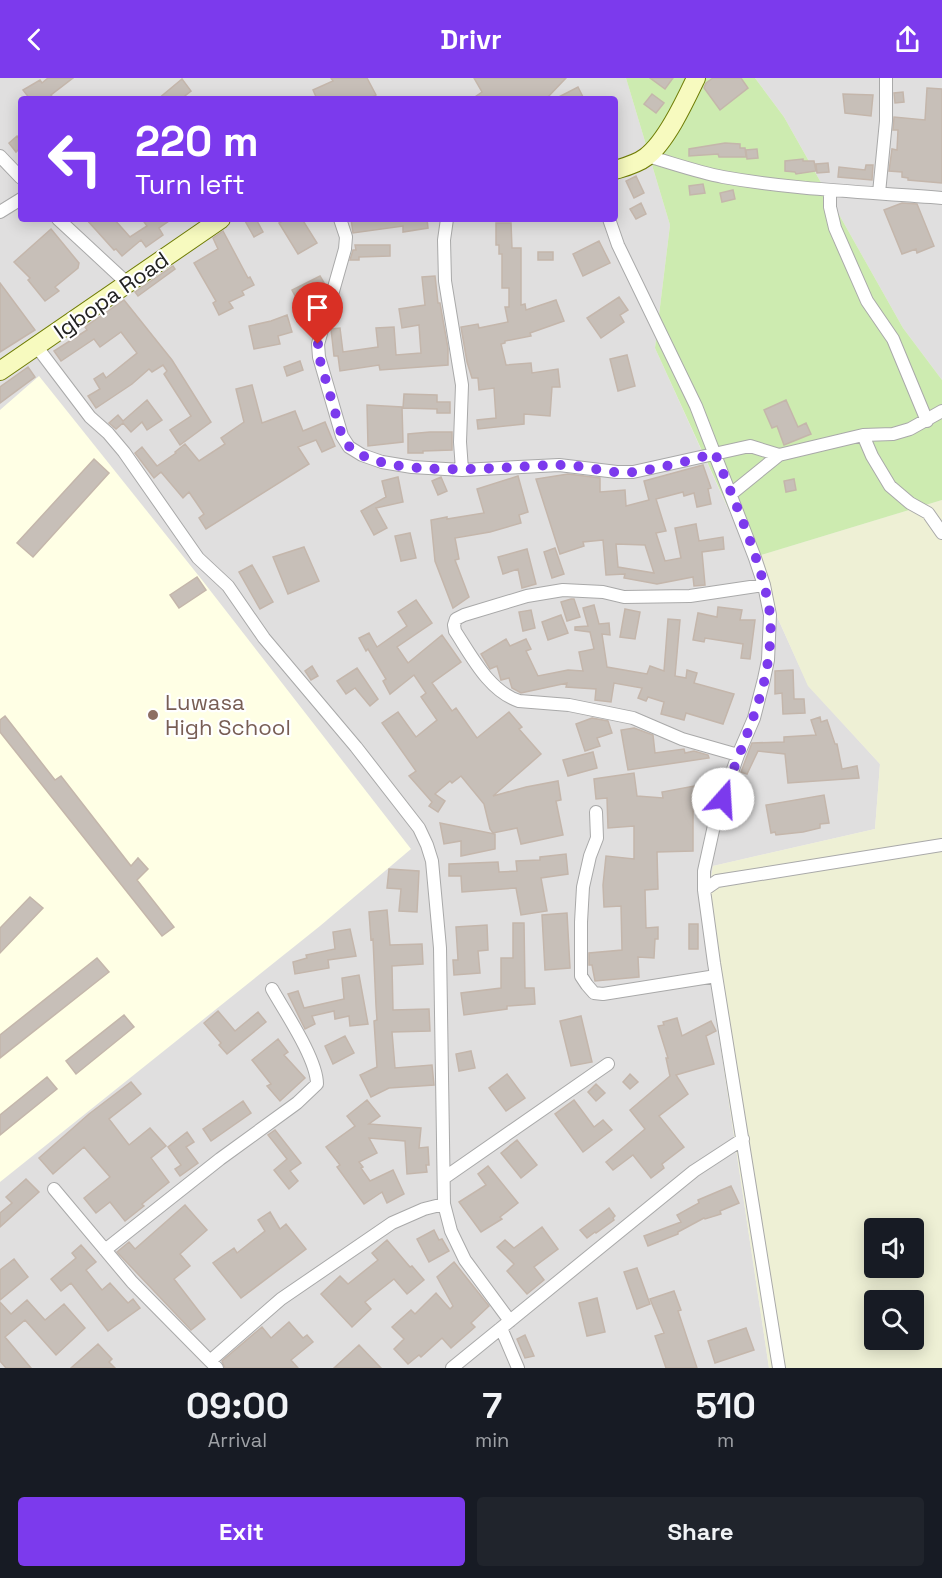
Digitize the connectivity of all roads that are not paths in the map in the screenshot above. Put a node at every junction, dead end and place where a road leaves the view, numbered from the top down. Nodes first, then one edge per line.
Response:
1 (696, 78) edge
2 (886, 78) edge
3 (0, 156) edge
4 (648, 156) junction
5 (618, 169) edge
6 (18, 175) edge
7 (830, 190) junction
8 (879, 193) junction
9 (942, 198) edge
10 (18, 201) edge
11 (0, 212) edge
12 (61, 222) edge
13 (218, 222) edge
14 (341, 222) edge
15 (447, 222) edge
16 (610, 222) edge
17 (127, 283) junction
18 (37, 347) junction
19 (0, 371) edge
20 (942, 411) edge
21 (927, 421) junction
22 (863, 435) junction
23 (715, 453) junction
24 (779, 455) junction
25 (462, 470) junction
26 (731, 494) junction
27 (942, 533) edge
28 (764, 585) junction
29 (738, 755) junction
30 (596, 812) dead end
31 (942, 845) edge
32 (704, 871) junction
33 (717, 881) junction
34 (704, 890) junction
35 (716, 976) junction
36 (272, 989) dead end
37 (608, 1064) dead end
38 (744, 1139) junction
39 (444, 1178) junction
40 (54, 1189) dead end
41 (444, 1204) junction
42 (105, 1250) junction
43 (506, 1324) junction
44 (214, 1364) edge
45 (452, 1368) edge
46 (518, 1368) edge
47 (779, 1368) edge

1 - 4 street
2 - 8 street
3 - 6 street
4 - 5 street
4 - 7 street
7 - 8 street
7 - 21 street
8 - 9 street
10 - 11 street
12 - 17 street
13 - 17 street, Igbopa Road
14 - 25 street
15 - 25 street
16 - 23 street
17 - 18 street, Igbopa Road
18 - 19 street, Igbopa Road
18 - 39 street
20 - 21 street
21 - 22 street
22 - 24 street
22 - 27 street
23 - 24 street
23 - 25 street
23 - 26 street
24 - 26 street
26 - 28 street
28 - 29 street
28 - 29 street
29 - 32 street
30 - 35 street
31 - 33 street
32 - 33 street
32 - 34 street
33 - 34 street
34 - 35 street
35 - 38 street
36 - 42 street
37 - 39 street
38 - 43 street
38 - 47 street
39 - 41 street
40 - 42 street
41 - 43 street
41 - 44 street
42 - 44 street
43 - 45 street
43 - 46 street

